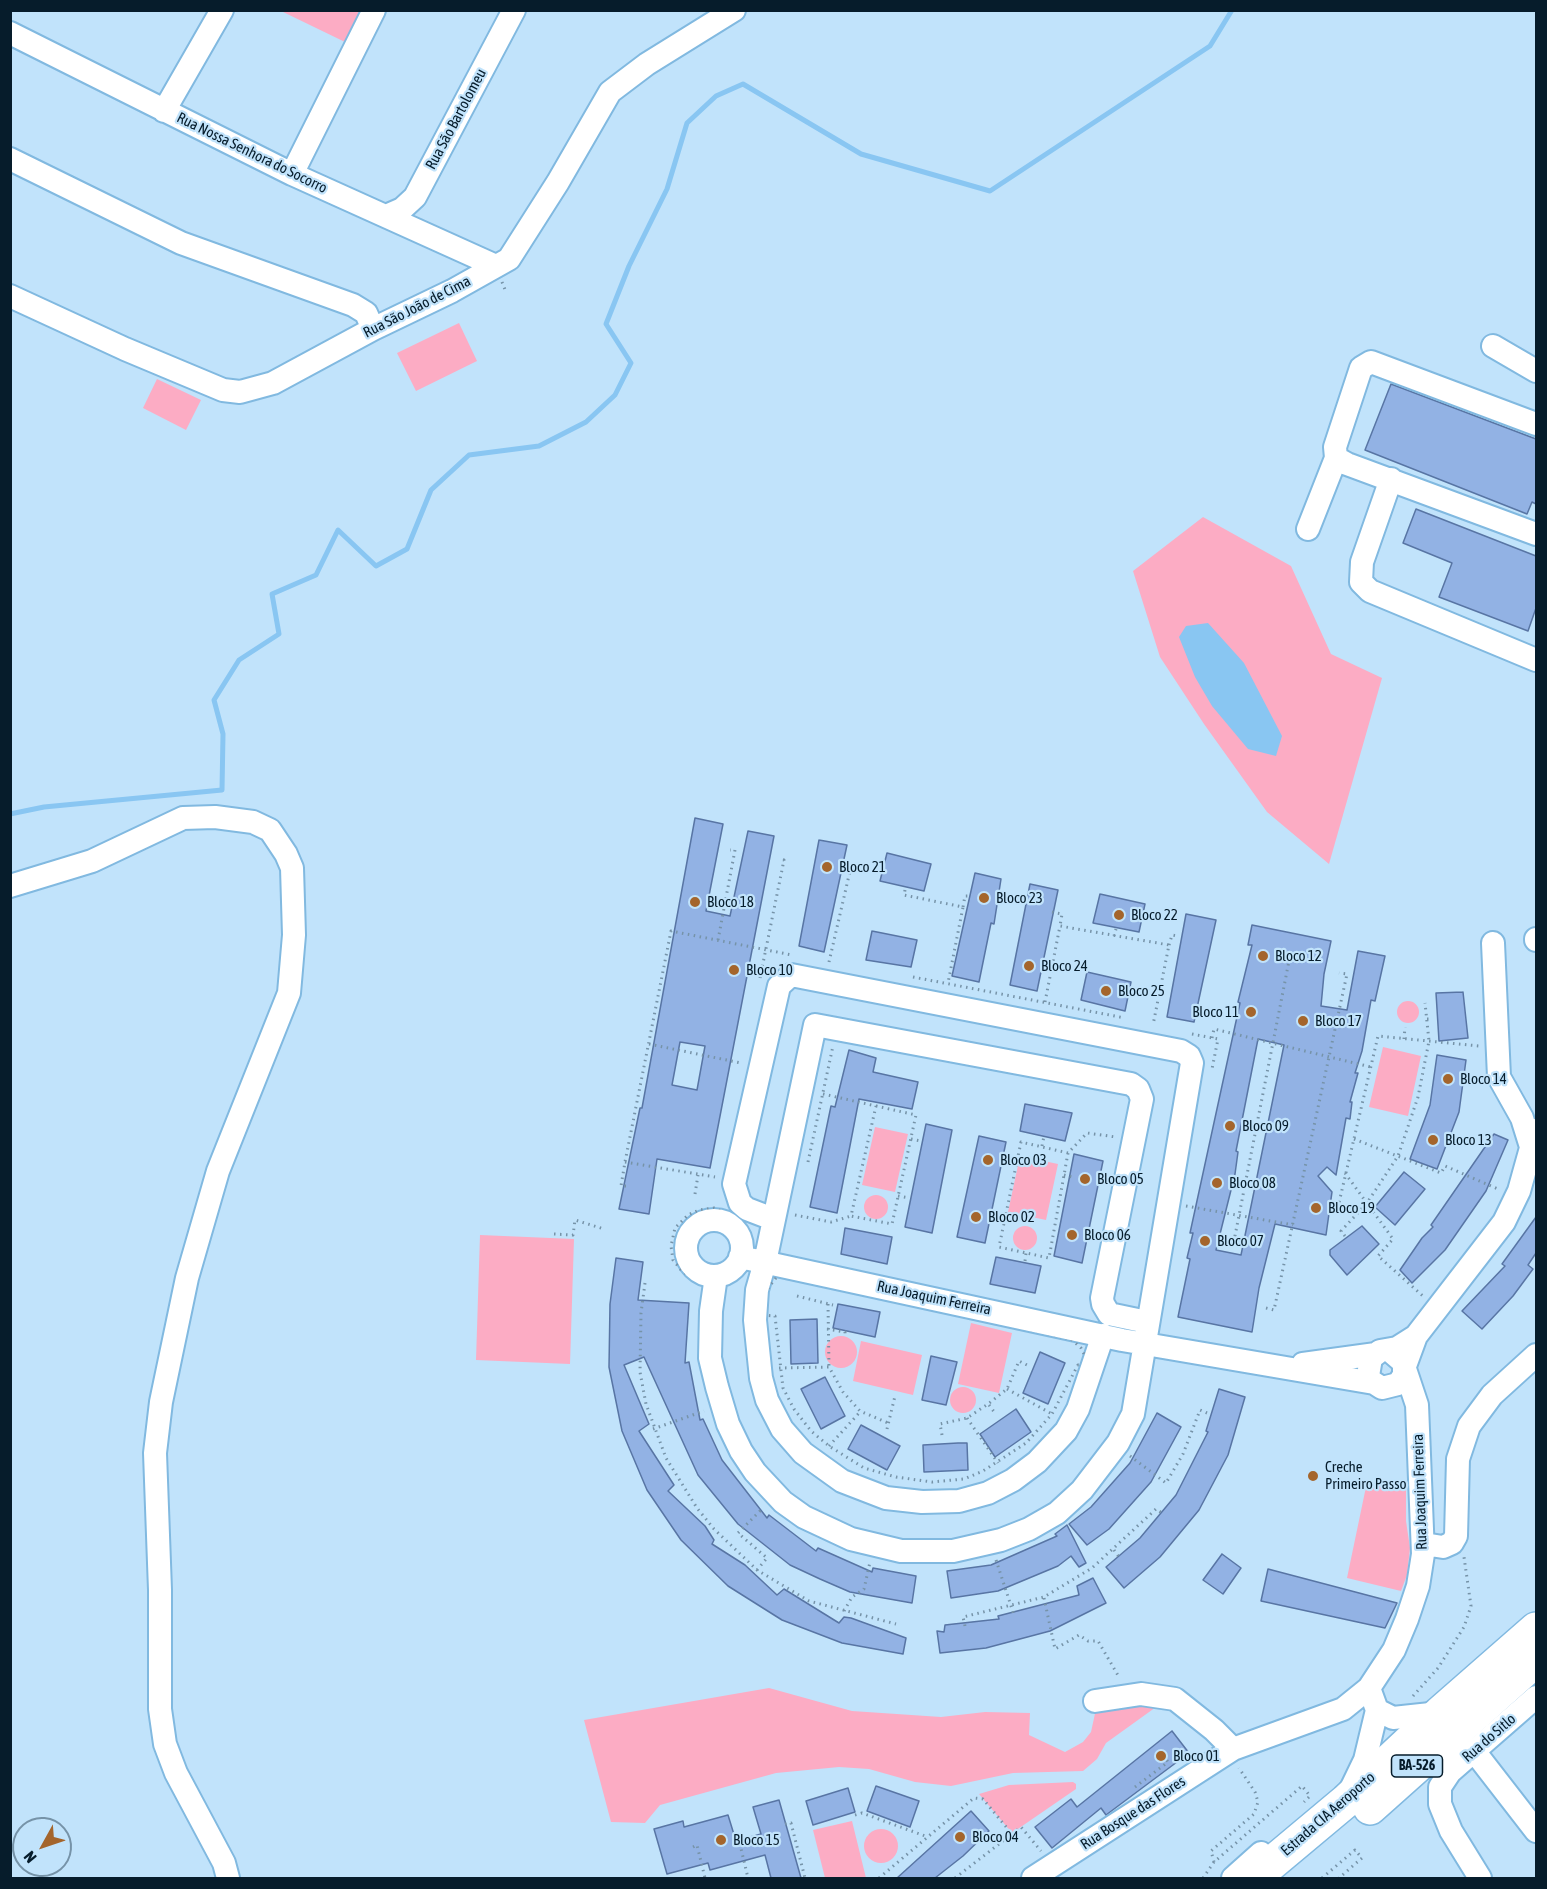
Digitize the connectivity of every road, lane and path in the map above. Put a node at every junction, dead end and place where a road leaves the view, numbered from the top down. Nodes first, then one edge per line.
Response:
1 (222, 10) edge
2 (374, 10) edge
3 (513, 10) edge
4 (734, 10) edge
5 (10, 33) edge
6 (164, 111) junction
7 (10, 159) edge
8 (292, 174) junction
9 (386, 216) junction
10 (496, 266) junction
11 (10, 296) edge
12 (373, 329) junction
13 (1493, 346) dead end
14 (1536, 371) edge
15 (1536, 424) edge
16 (1336, 458) junction
17 (1391, 479) junction
18 (1308, 529) dead end
19 (1536, 534) edge
20 (1536, 660) edge
21 (730, 850) dead end
22 (779, 859) dead end
23 (784, 860) dead end
24 (844, 870) dead end
25 (10, 886) edge
26 (905, 890) dead end
27 (969, 896) dead end
28 (718, 907) dead end
29 (963, 907) junction
30 (724, 908) junction
31 (1052, 912) dead end
32 (767, 918) dead end
33 (772, 919) dead end
34 (1060, 926) junction
35 (1116, 929) dead end
36 (1114, 936) junction
37 (1177, 936) dead end
38 (718, 939) dead end
39 (1493, 943) dead end
40 (1170, 945) junction
41 (954, 954) junction
42 (959, 954) dead end
43 (1282, 960) dead end
44 (830, 962) dead end
45 (1047, 969) dead end
46 (1052, 970) junction
47 (1339, 973) dead end
48 (948, 983) dead end
49 (1045, 1002) dead end
50 (1425, 1003) dead end
51 (1103, 1008) dead end
52 (1102, 1013) dead end
53 (654, 1015) dead end
54 (659, 1016) dead end
55 (1271, 1018) dead end
56 (1277, 1018) junction
57 (1427, 1019) junction
58 (1433, 1019) dead end
59 (1153, 1025) dead end
60 (1405, 1027) dead end
61 (1329, 1029) dead end
62 (1335, 1031) junction
63 (1212, 1038) dead end
64 (1404, 1039) junction
65 (834, 1040) dead end
66 (1430, 1041) junction
67 (1272, 1043) junction
68 (649, 1044) dead end
69 (1485, 1047) dead end
70 (1329, 1056) junction
71 (743, 1063) dead end
72 (1371, 1067) junction
73 (1422, 1076) junction
74 (1428, 1077) dead end
75 (1317, 1086) dead end
76 (1322, 1088) junction
77 (823, 1094) junction
78 (1358, 1095) dead end
79 (1364, 1097) junction
80 (893, 1102) dead end
81 (876, 1106) junction
82 (891, 1109) junction
83 (632, 1128) dead end
84 (1118, 1128) dead end
85 (1250, 1128) dead end
86 (638, 1129) dead end
87 (1255, 1130) junction
88 (1405, 1134) junction
89 (864, 1135) dead end
90 (869, 1136) junction
91 (1044, 1136) dead end
92 (1411, 1136) dead end
93 (1116, 1137) junction
94 (911, 1139) junction
95 (1354, 1139) junction
96 (1534, 1140) edge
97 (921, 1141) dead end
98 (1305, 1142) dead end
99 (1310, 1143) junction
100 (1042, 1147) junction
101 (1114, 1148) dead end
102 (1068, 1153) junction
103 (1344, 1156) dead end
104 (1398, 1156) junction
105 (1349, 1157) junction
106 (625, 1162) dead end
107 (1011, 1163) dead end
108 (1016, 1164) junction
109 (806, 1171) dead end
110 (1345, 1173) junction
111 (698, 1174) junction
112 (1064, 1175) junction
113 (1072, 1177) dead end
114 (1503, 1182) dead end
115 (1381, 1183) junction
116 (717, 1186) dead end
117 (1385, 1186) dead end
118 (1239, 1188) dead end
119 (1244, 1188) junction
120 (851, 1190) dead end
121 (1501, 1190) junction
122 (857, 1191) junction
123 (695, 1194) dead end
124 (898, 1196) junction
125 (909, 1198) dead end
126 (1292, 1200) dead end
127 (1495, 1200) dead end
128 (1298, 1201) junction
129 (1367, 1203) junction
130 (798, 1204) dead end
131 (1184, 1205) dead end
132 (1331, 1206) dead end
133 (796, 1215) dead end
134 (1239, 1216) junction
135 (731, 1217) dead end
136 (772, 1218) junction
137 (998, 1219) dead end
138 (872, 1220) junction
139 (1005, 1220) junction
140 (736, 1221) dead end
141 (1293, 1225) junction
142 (870, 1226) dead end
143 (604, 1229) dead end
144 (1053, 1232) junction
145 (554, 1234) dead end
146 (1060, 1234) dead end
147 (1345, 1236) dead end
148 (1225, 1245) dead end
149 (744, 1248) junction
150 (1026, 1253) junction
151 (1025, 1261) dead end
152 (765, 1262) junction
153 (710, 1280) junction
154 (645, 1283) dead end
155 (797, 1296) dead end
156 (1430, 1303) dead end
157 (828, 1304) junction
158 (833, 1305) dead end
159 (1266, 1308) dead end
160 (827, 1329) junction
161 (1146, 1333) junction
162 (845, 1335) dead end
163 (1103, 1335) junction
164 (1536, 1355) edge
165 (1394, 1360) junction
166 (1027, 1365) dead end
167 (1284, 1366) junction
168 (830, 1367) junction
169 (779, 1368) junction
170 (1382, 1386) junction
171 (1007, 1389) junction
172 (843, 1392) junction
173 (895, 1395) dead end
174 (838, 1396) dead end
175 (988, 1404) junction
176 (1417, 1405) junction
177 (860, 1411) junction
178 (995, 1413) dead end
179 (1207, 1413) dead end
180 (1052, 1414) junction
181 (967, 1418) junction
182 (709, 1421) dead end
183 (888, 1424) junction
184 (653, 1429) junction
185 (887, 1429) dead end
186 (942, 1435) dead end
187 (829, 1446) junction
188 (1123, 1451) dead end
189 (998, 1463) junction
190 (768, 1503) dead end
191 (1162, 1513) dead end
192 (1424, 1544) junction
193 (1114, 1550) junction
194 (993, 1553) dead end
195 (871, 1557) dead end
196 (1119, 1557) dead end
197 (1467, 1562) dead end
198 (757, 1570) junction
199 (1044, 1597) junction
200 (1011, 1607) junction
201 (844, 1611) junction
202 (1014, 1615) dead end
203 (896, 1624) dead end
204 (965, 1626) dead end
205 (1536, 1629) edge
206 (1536, 1660) edge
207 (1124, 1687) dead end
208 (1370, 1688) junction
209 (1536, 1697) edge
210 (1095, 1701) dead end
211 (1440, 1713) junction
212 (1385, 1714) junction
213 (1474, 1751) junction
214 (1233, 1755) junction
215 (1346, 1801) junction
216 (1302, 1804) dead end
217 (855, 1815) dead end
218 (952, 1817) junction
219 (956, 1821) dead end
220 (785, 1824) dead end
221 (1536, 1831) edge
222 (1012, 1834) junction
223 (734, 1837) dead end
224 (928, 1837) junction
225 (1300, 1840) junction
226 (693, 1847) dead end
227 (1045, 1856) dead end
228 (1214, 1862) junction
229 (228, 1878) edge
230 (705, 1878) edge
231 (748, 1878) edge
232 (805, 1878) edge
233 (879, 1878) edge
234 (955, 1878) edge
235 (1033, 1878) edge
236 (1203, 1878) edge
237 (1233, 1878) edge
238 (1254, 1878) edge
239 (1289, 1878) edge
240 (1323, 1878) edge
241 (1339, 1878) edge
242 (1480, 1878) edge

1 - 6 street
2 - 8 street
3 - 9 street, Rua São Bartolomeu
4 - 10 street, Rua São João de Cima
5 - 6 street, Rua Nossa Senhora do Socorro
6 - 8 street, Rua Nossa Senhora do Socorro
7 - 12 street
8 - 9 street, Rua Nossa Senhora do Socorro
9 - 10 street, Rua Nossa Senhora do Socorro
10 - 12 street, Rua São João de Cima
11 - 12 street, Rua São João de Cima
13 - 14 street
15 - 16 street
16 - 17 street
16 - 18 street
17 - 19 street
17 - 20 street
21 - 30 path
22 - 23 path
24 - 44 path
25 - 229 street
26 - 29 path
27 - 29 path
28 - 30 path
29 - 41 path
30 - 38 path
31 - 34 path
32 - 33 path
34 - 36 path
34 - 46 path
35 - 36 path
36 - 40 path
37 - 40 path
39 - 96 street
40 - 59 path
41 - 42 path
41 - 48 path
43 - 56 path
45 - 46 path
46 - 49 path
47 - 62 path
50 - 57 path
51 - 52 path
53 - 54 path
55 - 56 path
56 - 67 path
57 - 58 path
57 - 66 path
60 - 64 path
61 - 62 path
62 - 70 path
63 - 67 path
64 - 66 path
64 - 72 path
65 - 77 path
66 - 69 path
66 - 73 path
67 - 70 path
67 - 87 path
68 - 71 path
70 - 72 path
70 - 76 path
72 - 79 path
73 - 74 path
73 - 88 path
75 - 76 path
76 - 99 path
77 - 81 path
77 - 109 path
78 - 79 path
79 - 95 path
80 - 82 path
81 - 82 path
81 - 90 path
82 - 94 path
83 - 86 path
84 - 93 path
85 - 87 path
87 - 119 path
88 - 92 path
88 - 104 path
89 - 90 path
90 - 122 path
91 - 100 path
93 - 101 path
93 - 102 path
94 - 97 path
94 - 124 path
95 - 104 path
95 - 105 path
96 - 165 street
98 - 99 path
99 - 128 path
100 - 102 path
100 - 108 path
102 - 112 path
103 - 105 path
104 - 115 path
104 - 121 path
105 - 110 path
106 - 111 path
107 - 108 path
108 - 139 path
110 - 129 path
110 - 132 path
111 - 116 path
111 - 123 path
112 - 113 path
112 - 144 path
114 - 121 path
115 - 117 path
115 - 129 path
118 - 119 path
119 - 134 path
120 - 122 path
121 - 127 path
122 - 138 path
124 - 125 path
124 - 138 path
126 - 128 path
128 - 141 path
129 - 147 path
129 - 156 path
130 - 133 path
131 - 134 path
134 - 141 path
134 - 148 path
135 - 153 path
136 - 152 street
136 - 161 street
136 - 161 street
137 - 139 path
138 - 142 path
139 - 150 path
140 - 149 path
141 - 159 path
143 - 145 path
144 - 146 path
144 - 150 path
149 - 152 street, Rua Joaquim Ferreira
149 - 153 street
149 - 153 street
150 - 151 path
152 - 163 street, Rua Joaquim Ferreira
152 - 163 street
153 - 161 street
154 - 184 path
155 - 157 path
157 - 158 path
157 - 160 path
160 - 162 path
160 - 168 path
161 - 163 street, Rua Joaquim Ferreira
161 - 167 street, Rua Joaquim Ferreira
164 - 192 street
165 - 167 street, Rua Joaquim Ferreira
165 - 170 street
165 - 170 street
165 - 176 street, Rua Joaquim Ferreira
166 - 171 path
167 - 170 street, Rua Joaquim Ferreira
168 - 169 path
168 - 172 path
169 - 180 path
169 - 187 path
170 - 176 street, Rua Joaquim Ferreira
171 - 175 path
171 - 180 path
172 - 174 path
172 - 177 path
173 - 183 path
175 - 178 path
175 - 181 path
176 - 192 street, Rua Joaquim Ferreira
177 - 183 path
177 - 187 path
179 - 188 path
180 - 189 path
181 - 186 path
181 - 189 path
182 - 184 path
183 - 185 path
184 - 198 path
187 - 189 path
190 - 198 path
191 - 193 path
192 - 208 street, Rua Joaquim Ferreira
193 - 196 path
193 - 199 path
194 - 200 path
195 - 201 path
197 - 212 path
198 - 201 path
199 - 200 path
199 - 207 path
200 - 202 path
200 - 204 path
201 - 203 path
205 - 211 highway, Estrada CIA Aeroporto / BA-526
206 - 239 highway, Estrada CIA Aeroporto / BA-526
208 - 212 street
208 - 214 street, Rua Bosque das Flores
209 - 213 street, Rua do Sitlo
210 - 214 street
211 - 212 street
211 - 215 highway, Estrada CIA Aeroporto / BA-526
212 - 215 street
213 - 221 street
213 - 242 street, Rua do Sitlo
214 - 228 path
214 - 235 street, Rua Bosque das Flores
215 - 225 highway, Estrada CIA Aeroporto / BA-526
216 - 228 path
217 - 224 path
218 - 219 path
218 - 222 path
218 - 224 path
220 - 232 path
222 - 227 path
222 - 234 path
223 - 231 path
224 - 233 path
225 - 237 street
225 - 238 highway, Estrada CIA Aeroporto / BA-526
226 - 230 path
228 - 236 path
240 - 241 path

